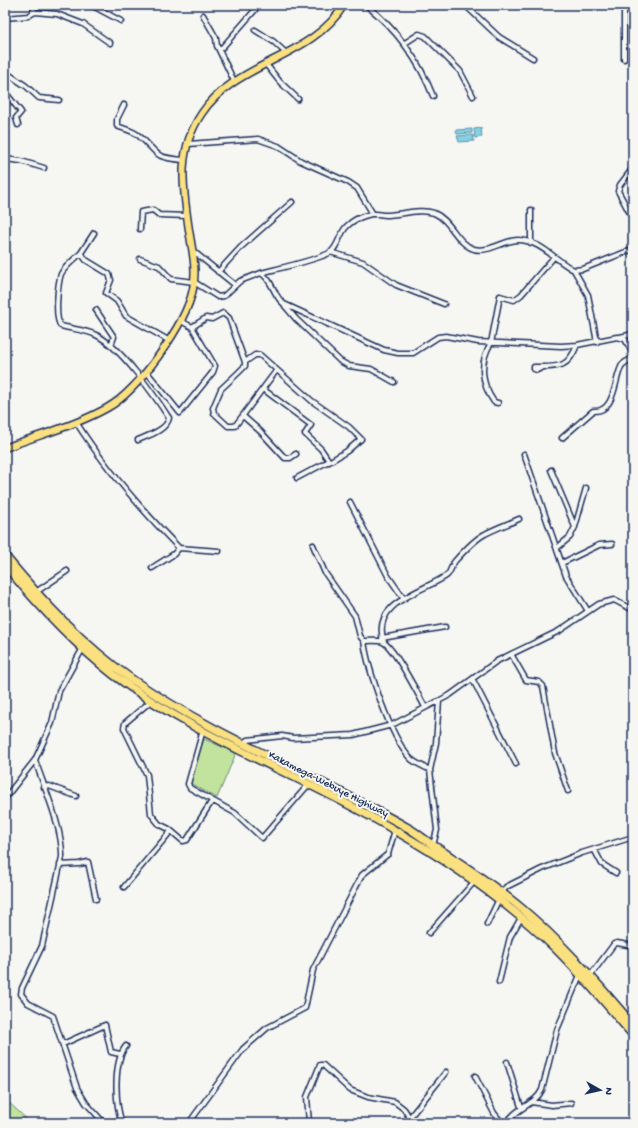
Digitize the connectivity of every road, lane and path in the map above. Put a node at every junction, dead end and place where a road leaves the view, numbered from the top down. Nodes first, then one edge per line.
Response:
1 (35, 5) edge
2 (91, 5) edge
3 (256, 5) edge
4 (344, 5) edge
5 (366, 5) edge
6 (465, 5) edge
7 (624, 5) edge
8 (33, 12) junction
9 (203, 15) dead end
10 (5, 18) edge
11 (121, 21) dead end
12 (255, 30) dead end
13 (110, 43) dead end
14 (405, 43) junction
15 (220, 50) junction
16 (286, 53) junction
17 (533, 58) dead end
18 (624, 59) dead end
19 (265, 63) junction
20 (5, 72) edge
21 (234, 81) junction
22 (5, 92) edge
23 (433, 96) dead end
24 (473, 96) dead end
25 (298, 98) dead end
26 (58, 100) dead end
27 (124, 105) dead end
28 (18, 125) dead end
29 (188, 144) junction
30 (5, 159) edge
31 (183, 160) junction
32 (44, 168) dead end
33 (633, 168) edge
34 (292, 202) dead end
35 (531, 210) dead end
36 (373, 214) junction
37 (187, 216) junction
38 (633, 218) edge
39 (140, 229) dead end
40 (94, 234) dead end
41 (532, 243) junction
42 (633, 249) edge
43 (192, 251) junction
44 (330, 252) junction
45 (81, 253) junction
46 (554, 257) junction
47 (140, 259) dead end
48 (574, 270) junction
49 (218, 272) junction
50 (261, 273) junction
51 (194, 282) junction
52 (234, 285) junction
53 (284, 304) junction
54 (444, 304) dead end
55 (96, 310) dead end
56 (181, 321) junction
57 (192, 327) junction
58 (633, 334) edge
59 (617, 337) junction
60 (168, 340) junction
61 (597, 342) junction
62 (491, 343) junction
63 (111, 345) junction
64 (577, 345) junction
65 (633, 354) edge
66 (633, 359) edge
67 (245, 362) junction
68 (543, 367) dead end
69 (146, 371) junction
70 (276, 371) junction
71 (140, 377) junction
72 (394, 382) dead end
73 (263, 389) junction
74 (498, 403) dead end
75 (244, 416) junction
76 (76, 422) junction
77 (562, 438) dead end
78 (138, 440) dead end
79 (5, 448) edge
80 (296, 454) dead end
81 (524, 454) dead end
82 (329, 462) junction
83 (551, 470) dead end
84 (297, 478) dead end
85 (586, 488) dead end
86 (350, 502) dead end
87 (519, 519) dead end
88 (575, 527) junction
89 (612, 544) dead end
90 (313, 546) dead end
91 (179, 548) junction
92 (557, 548) junction
93 (219, 551) dead end
94 (5, 556) edge
95 (562, 563) junction
96 (5, 564) edge
97 (152, 568) dead end
98 (67, 571) dead end
99 (36, 592) junction
100 (404, 599) junction
101 (633, 610) edge
102 (588, 611) junction
103 (445, 627) dead end
104 (383, 640) junction
105 (364, 641) junction
106 (83, 648) junction
107 (511, 654) junction
108 (472, 680) junction
109 (152, 700) junction
110 (439, 701) junction
111 (425, 707) junction
112 (392, 725) junction
113 (203, 730) junction
114 (242, 743) junction
115 (35, 760) junction
116 (516, 764) dead end
117 (430, 770) junction
118 (309, 784) junction
119 (44, 787) junction
120 (568, 791) dead end
121 (76, 796) dead end
122 (5, 798) edge
123 (212, 801) junction
124 (396, 830) junction
125 (171, 831) junction
126 (633, 837) edge
127 (433, 846) junction
128 (594, 849) junction
129 (60, 865) junction
130 (616, 873) dead end
131 (474, 882) junction
132 (124, 887) dead end
133 (500, 896) junction
134 (96, 899) dead end
135 (521, 918) junction
136 (487, 924) dead end
137 (428, 932) dead end
138 (633, 946) edge
139 (580, 975) junction
140 (590, 976) junction
141 (499, 982) dead end
142 (633, 1025) edge
143 (633, 1035) edge
144 (63, 1044) junction
145 (126, 1046) dead end
146 (120, 1054) junction
147 (507, 1062) dead end
148 (446, 1072) dead end
149 (475, 1076) dead end
150 (531, 1102) junction
151 (570, 1103) dead end
152 (521, 1107) junction
153 (410, 1117) junction
154 (104, 1123) edge
155 (122, 1123) edge
156 (189, 1123) edge
157 (310, 1123) edge
158 (413, 1123) edge
159 (502, 1123) edge
160 (507, 1123) edge

1 - 8 street
2 - 11 street
3 - 15 street
4 - 16 main road
5 - 14 street
6 - 17 street
7 - 18 street
8 - 10 street
8 - 13 street
9 - 15 street
12 - 16 street
14 - 23 street
14 - 24 street
15 - 21 street
16 - 19 main road
19 - 21 main road
19 - 25 street
20 - 26 street
21 - 29 main road
22 - 28 street
27 - 31 street
29 - 31 main road
29 - 36 street
30 - 32 street
31 - 37 main road
33 - 38 street
34 - 49 street
35 - 41 street
36 - 41 street
36 - 44 street
37 - 39 street
37 - 43 main road
40 - 45 street
41 - 46 street
42 - 48 street
43 - 49 street
43 - 51 main road
44 - 50 street
44 - 54 street
45 - 60 street
45 - 63 street
46 - 48 street
46 - 62 street
47 - 51 street
48 - 61 street
49 - 52 street
50 - 52 street
50 - 53 street
51 - 52 street
51 - 56 main road
53 - 62 street
53 - 72 street
55 - 63 street
56 - 57 street
56 - 60 main road
57 - 67 street
57 - 69 street
58 - 59 street
59 - 61 street
59 - 65 street
60 - 69 main road
61 - 64 street
62 - 64 street
62 - 74 street
63 - 71 street
64 - 68 street
66 - 77 street
67 - 70 street
67 - 75 street
69 - 71 main road
70 - 73 street
70 - 82 street
71 - 76 main road
71 - 78 street
73 - 75 street
73 - 82 street
75 - 80 street
76 - 79 main road
76 - 91 street
81 - 92 street
82 - 84 street
83 - 88 street
85 - 88 street
86 - 100 street
87 - 100 street
88 - 92 street
89 - 95 street
90 - 105 street
91 - 93 street
91 - 97 street
92 - 95 street
94 - 99 highway, Kakamega-Webuye Highway
95 - 102 street
96 - 106 highway, Kakamega-Webuye Highway
98 - 99 street
99 - 114 highway, Kakamega-Webuye Highway
100 - 104 street
101 - 102 street
102 - 107 street
103 - 104 street
104 - 105 street
104 - 111 street
105 - 112 street
106 - 109 highway, Kakamega-Webuye Highway
106 - 115 street
107 - 108 street
107 - 120 street
108 - 110 street
108 - 116 street
109 - 113 highway, Kakamega-Webuye Highway
109 - 125 street
110 - 111 street
110 - 117 street
111 - 112 street
112 - 114 street
112 - 117 street
113 - 118 highway, Kakamega-Webuye Highway
113 - 123 street
114 - 127 highway, Kakamega-Webuye Highway
115 - 119 street
115 - 122 street
117 - 127 street
118 - 123 street
118 - 124 highway, Kakamega-Webuye Highway
119 - 121 street
119 - 129 street
123 - 125 street
124 - 131 highway, Kakamega-Webuye Highway
124 - 156 street
125 - 132 street
126 - 128 street
127 - 133 highway, Kakamega-Webuye Highway
128 - 130 street
128 - 133 street
129 - 134 street
129 - 144 street
131 - 133 highway, Kakamega-Webuye Highway
131 - 137 street
133 - 135 highway, Kakamega-Webuye Highway
133 - 136 street
133 - 140 highway, Kakamega-Webuye Highway
135 - 139 highway, Kakamega-Webuye Highway
135 - 141 street
138 - 140 street
139 - 143 highway, Kakamega-Webuye Highway
139 - 150 street
140 - 142 highway, Kakamega-Webuye Highway
144 - 146 street
144 - 154 street
145 - 146 street
146 - 155 street
147 - 152 street
148 - 153 street
149 - 159 street
150 - 151 street
150 - 152 street
152 - 160 street
153 - 157 street
153 - 158 street

